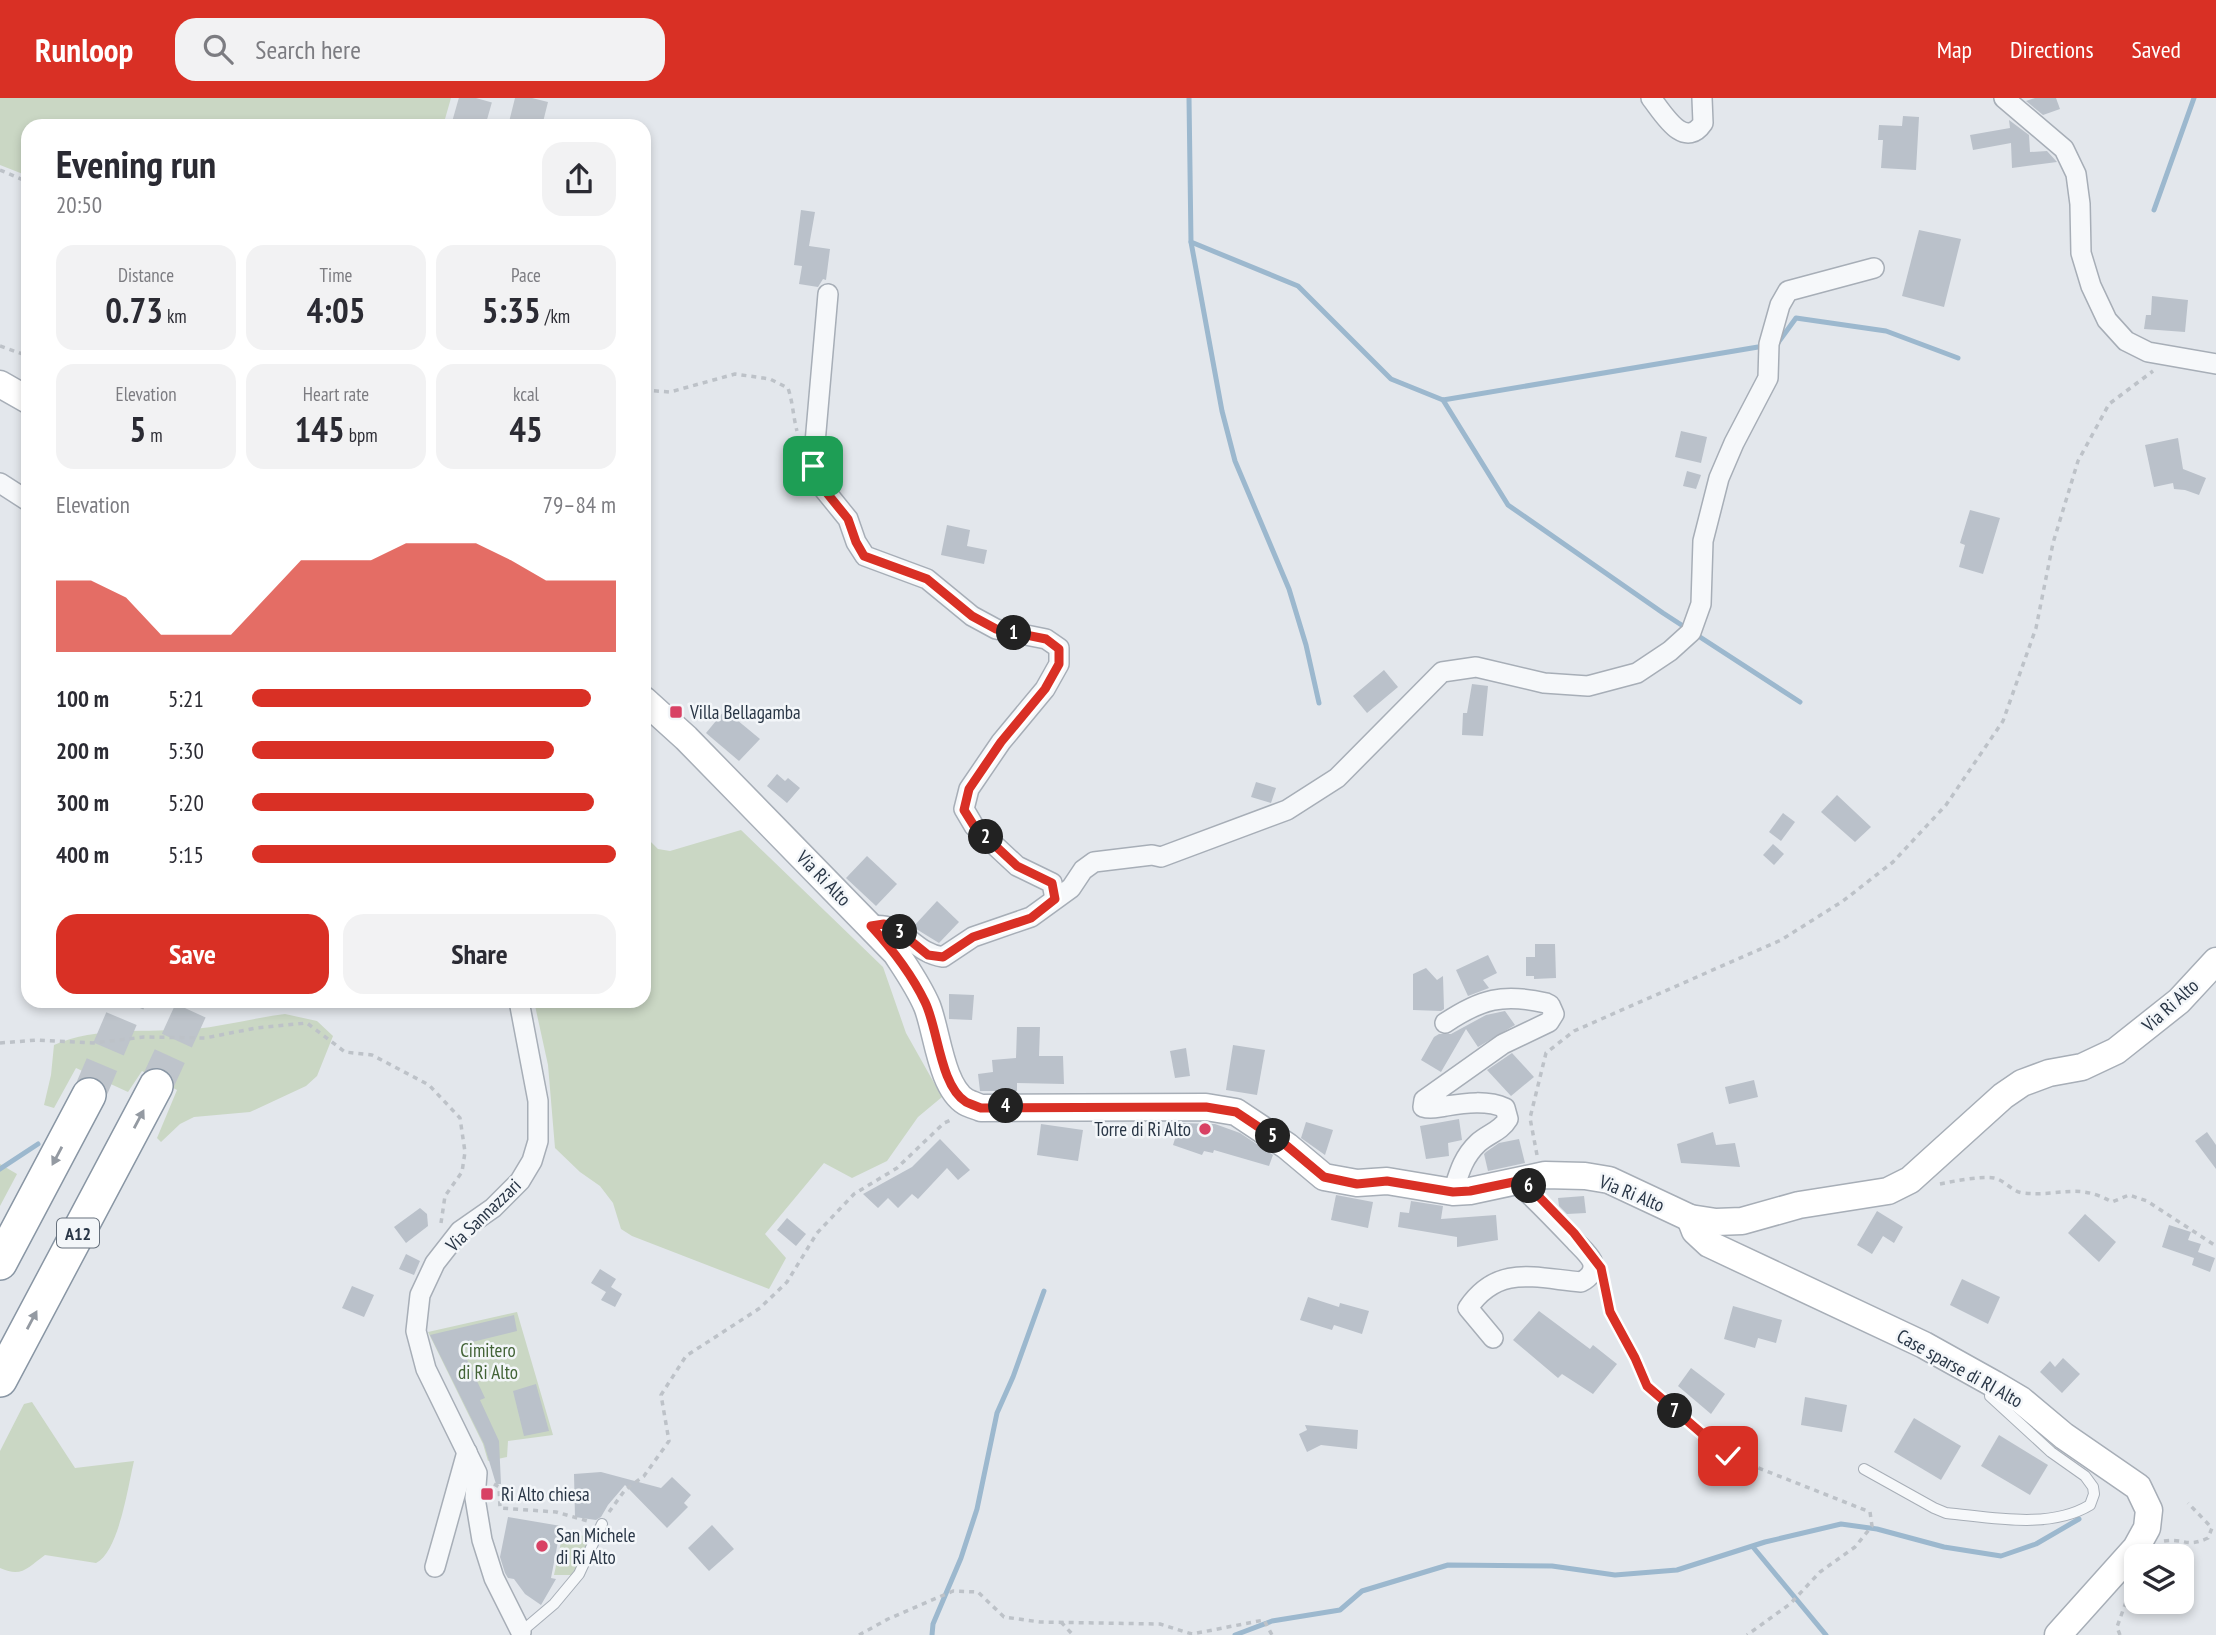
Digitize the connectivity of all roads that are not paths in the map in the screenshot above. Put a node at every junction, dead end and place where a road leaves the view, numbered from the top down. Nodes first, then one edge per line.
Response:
1 (1651, 98) edge
2 (1702, 98) edge
3 (2004, 98) edge
4 (1874, 268) dead end
5 (828, 294) dead end
6 (2216, 364) edge
7 (0, 384) edge
8 (21, 396) edge
9 (0, 483) edge
10 (21, 497) edge
11 (651, 706) edge
12 (1055, 899) junction
13 (871, 926) junction
14 (2216, 961) edge
15 (520, 1008) edge
16 (1445, 1023) dead end
17 (156, 1086) tunnel mouth
18 (89, 1095) tunnel mouth
19 (1516, 1182) junction
20 (1453, 1192) junction
21 (1690, 1218) junction
22 (0, 1263) edge
23 (1493, 1338) dead end
24 (0, 1380) edge
25 (1994, 1384) junction
26 (467, 1452) junction
27 (1864, 1469) dead end
28 (602, 1524) road end
29 (435, 1567) dead end
30 (521, 1632) joint
31 (2058, 1635) edge

1 - 2 street
3 - 6 street
4 - 12 street
5 - 12 street
7 - 8 street
9 - 10 street
11 - 13 street, Via Ri Alto
12 - 13 street
13 - 20 street, Via Ri Alto
14 - 21 street, Via Ri Alto
15 - 26 street, Via Sannazzari
16 - 20 street
24 -> 17 highway, A12
18 -> 22 highway
19 - 20 street, Via Ri Alto
19 - 21 street, Via Ri Alto
19 - 23 street
21 - 25 street, Case sparse di RI Alto
25 - 27 lane
25 - 31 street, Case sparse di RI Alto
26 - 29 street
26 - 30 street, Via Sannazzari
28 - 30 lane

